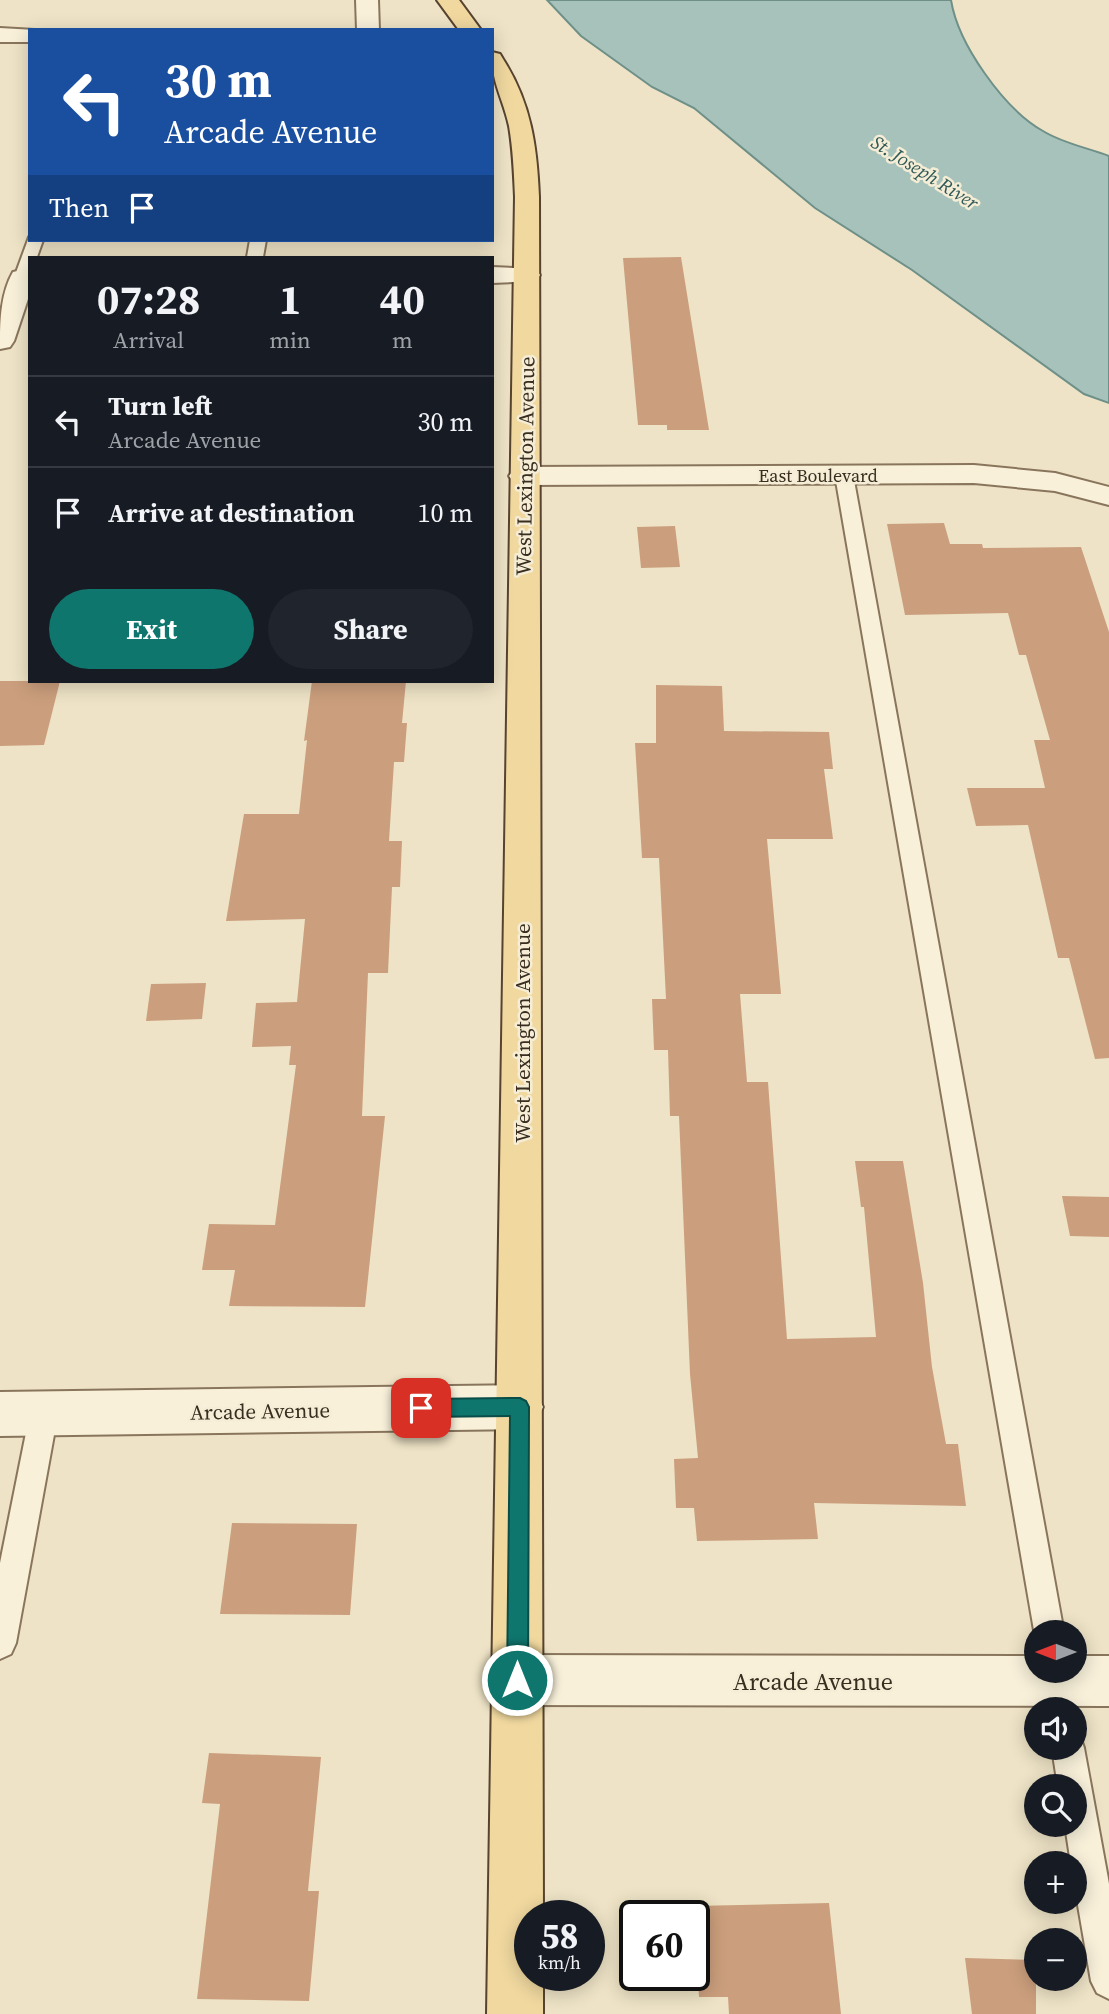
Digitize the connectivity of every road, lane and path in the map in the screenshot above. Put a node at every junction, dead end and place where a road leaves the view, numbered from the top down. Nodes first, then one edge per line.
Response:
1 (368, 0) edge
2 (448, 0) edge
3 (368, 28) edge
4 (469, 28) edge
5 (0, 35) edge
6 (28, 35) edge
7 (494, 63) edge
8 (34, 242) edge
9 (509, 275) edge
10 (17, 278) edge
11 (0, 341) edge
12 (844, 475) junction
13 (524, 476) junction
14 (1109, 496) edge
15 (520, 1407) junction
16 (44, 1413) junction
17 (0, 1414) edge
18 (1046, 1620) edge
19 (0, 1643) edge
20 (517, 1680) junction
21 (1109, 1681) edge
22 (1058, 1688) edge
23 (1070, 1760) edge
24 (1109, 1981) edge
25 (515, 2014) edge

1 - 3 street
2 - 4 main road
5 - 6 street
7 - 9 main road, West Lexington Avenue
8 - 10 lane
9 - 13 main road, West Lexington Avenue
10 - 11 street
12 - 13 street, East Boulevard
12 - 14 street, East Boulevard
12 - 18 lane
13 - 15 main road, West Lexington Avenue
15 - 16 street, Arcade Avenue
15 - 20 main road, West Lexington Avenue
16 - 17 street, Arcade Avenue
16 - 19 lane
20 - 22 street, Arcade Avenue
20 - 25 main road, West Lexington Avenue
21 - 22 street, Arcade Avenue
23 - 24 lane

